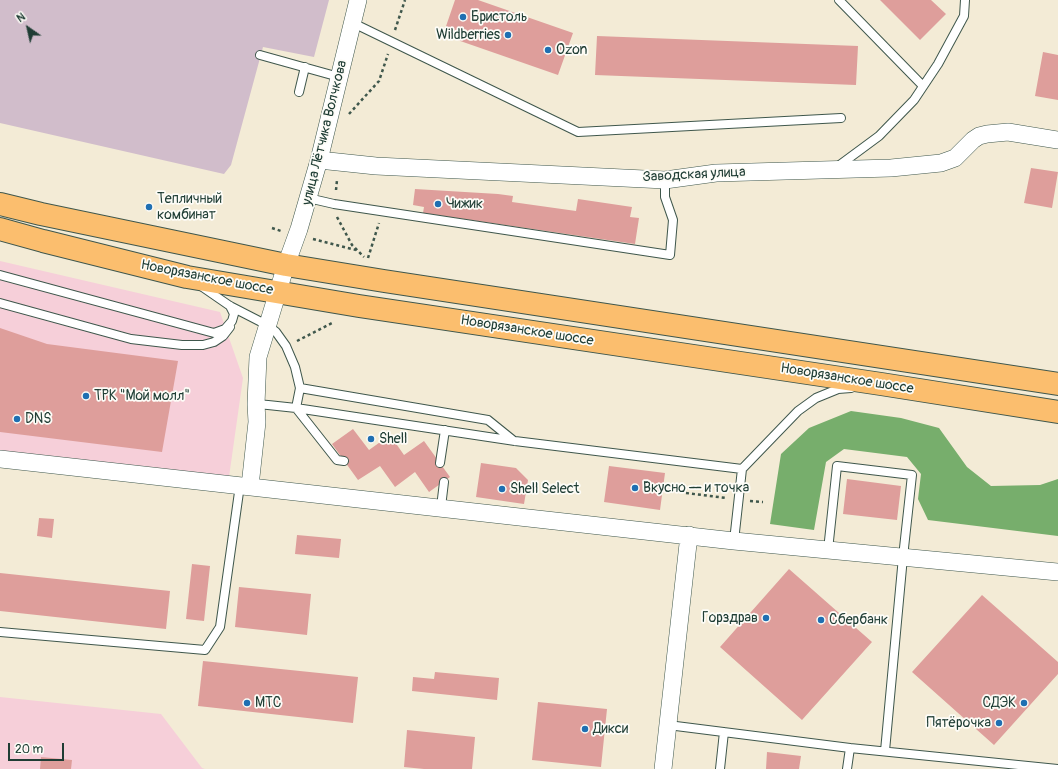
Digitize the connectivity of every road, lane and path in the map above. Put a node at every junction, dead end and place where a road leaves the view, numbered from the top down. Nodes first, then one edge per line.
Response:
1 (358, 0) edge
2 (404, 0) edge
3 (839, 0) edge
4 (965, 0) edge
5 (353, 23) junction
6 (392, 41) junction
7 (260, 55) dead end
8 (305, 67) junction
9 (339, 77) junction
10 (923, 86) junction
11 (299, 92) dead end
12 (841, 118) dead end
13 (1058, 140) edge
14 (319, 160) junction
15 (833, 170) junction
16 (664, 180) junction
17 (308, 198) junction
18 (0, 204) edge
19 (382, 211) junction
20 (0, 228) edge
21 (368, 260) dead end
22 (286, 265) junction
23 (0, 275) edge
24 (187, 277) junction
25 (277, 292) junction
26 (0, 303) edge
27 (230, 306) junction
28 (232, 321) junction
29 (334, 322) dead end
30 (267, 326) junction
31 (293, 342) dead end
32 (881, 384) junction
33 (1058, 384) edge
34 (300, 388) junction
35 (256, 404) junction
36 (296, 408) junction
37 (1058, 412) edge
38 (445, 430) junction
39 (515, 441) junction
40 (0, 459) edge
41 (344, 461) dead end
42 (440, 463) dead end
43 (742, 469) junction
44 (444, 482) dead end
45 (245, 485) junction
46 (441, 507) junction
47 (689, 535) junction
48 (734, 540) junction
49 (828, 550) junction
50 (903, 557) junction
51 (1058, 572) edge
52 (0, 632) edge
53 (668, 725) junction
54 (724, 732) junction
55 (850, 748) junction
56 (884, 752) junction
57 (1024, 767) edge
58 (663, 769) edge
59 (720, 769) edge
60 (847, 769) edge
61 (1058, 769) edge

1 - 5 street, улица Лётчика Волчкова
2 - 6 path
3 - 10 lane
4 - 10 lane
5 - 6 lane
5 - 9 street, улица Лётчика Волчкова
6 - 12 lane
7 - 8 lane
8 - 9 lane
8 - 11 lane
9 - 14 street, улица Лётчика Волчкова
10 - 15 lane
13 - 15 street, Заводская улица
14 - 16 street, Заводская улица
14 - 17 street, улица Лётчика Волчкова
15 - 16 street, Заводская улица
16 - 19 lane
17 - 19 lane
17 - 22 street, улица Лётчика Волчкова
18 - 22 main road, Новорязанское шоссе
19 - 21 path
20 - 24 main road, Новорязанское шоссе
22 - 25 street, улица Лётчика Волчкова
22 - 33 main road, Новорязанское шоссе
23 - 28 lane
24 - 25 main road, Новорязанское шоссе
24 - 27 lane
25 - 30 street, улица Лётчика Волчкова
25 - 32 main road, Новорязанское шоссе
26 - 28 lane
27 - 28 lane
27 - 30 lane
29 - 31 path
30 - 34 lane
30 - 35 street, улица Лётчика Волчкова
32 - 37 main road, Новорязанское шоссе
32 - 43 lane
34 - 36 lane
34 - 39 lane
35 - 36 lane
35 - 45 street, улица Лётчика Волчкова
36 - 38 lane
36 - 41 lane
38 - 39 lane
38 - 42 lane
39 - 43 lane
40 - 45 street
43 - 48 lane
44 - 46 lane
45 - 46 street
45 - 52 lane
46 - 47 street
47 - 48 street
47 - 53 street
48 - 49 street
49 - 50 street
49 - 50 lane
50 - 51 street
50 - 56 lane
53 - 54 lane
53 - 58 street
54 - 55 lane
54 - 59 lane
55 - 56 lane
55 - 60 lane
56 - 57 lane
57 - 61 lane

